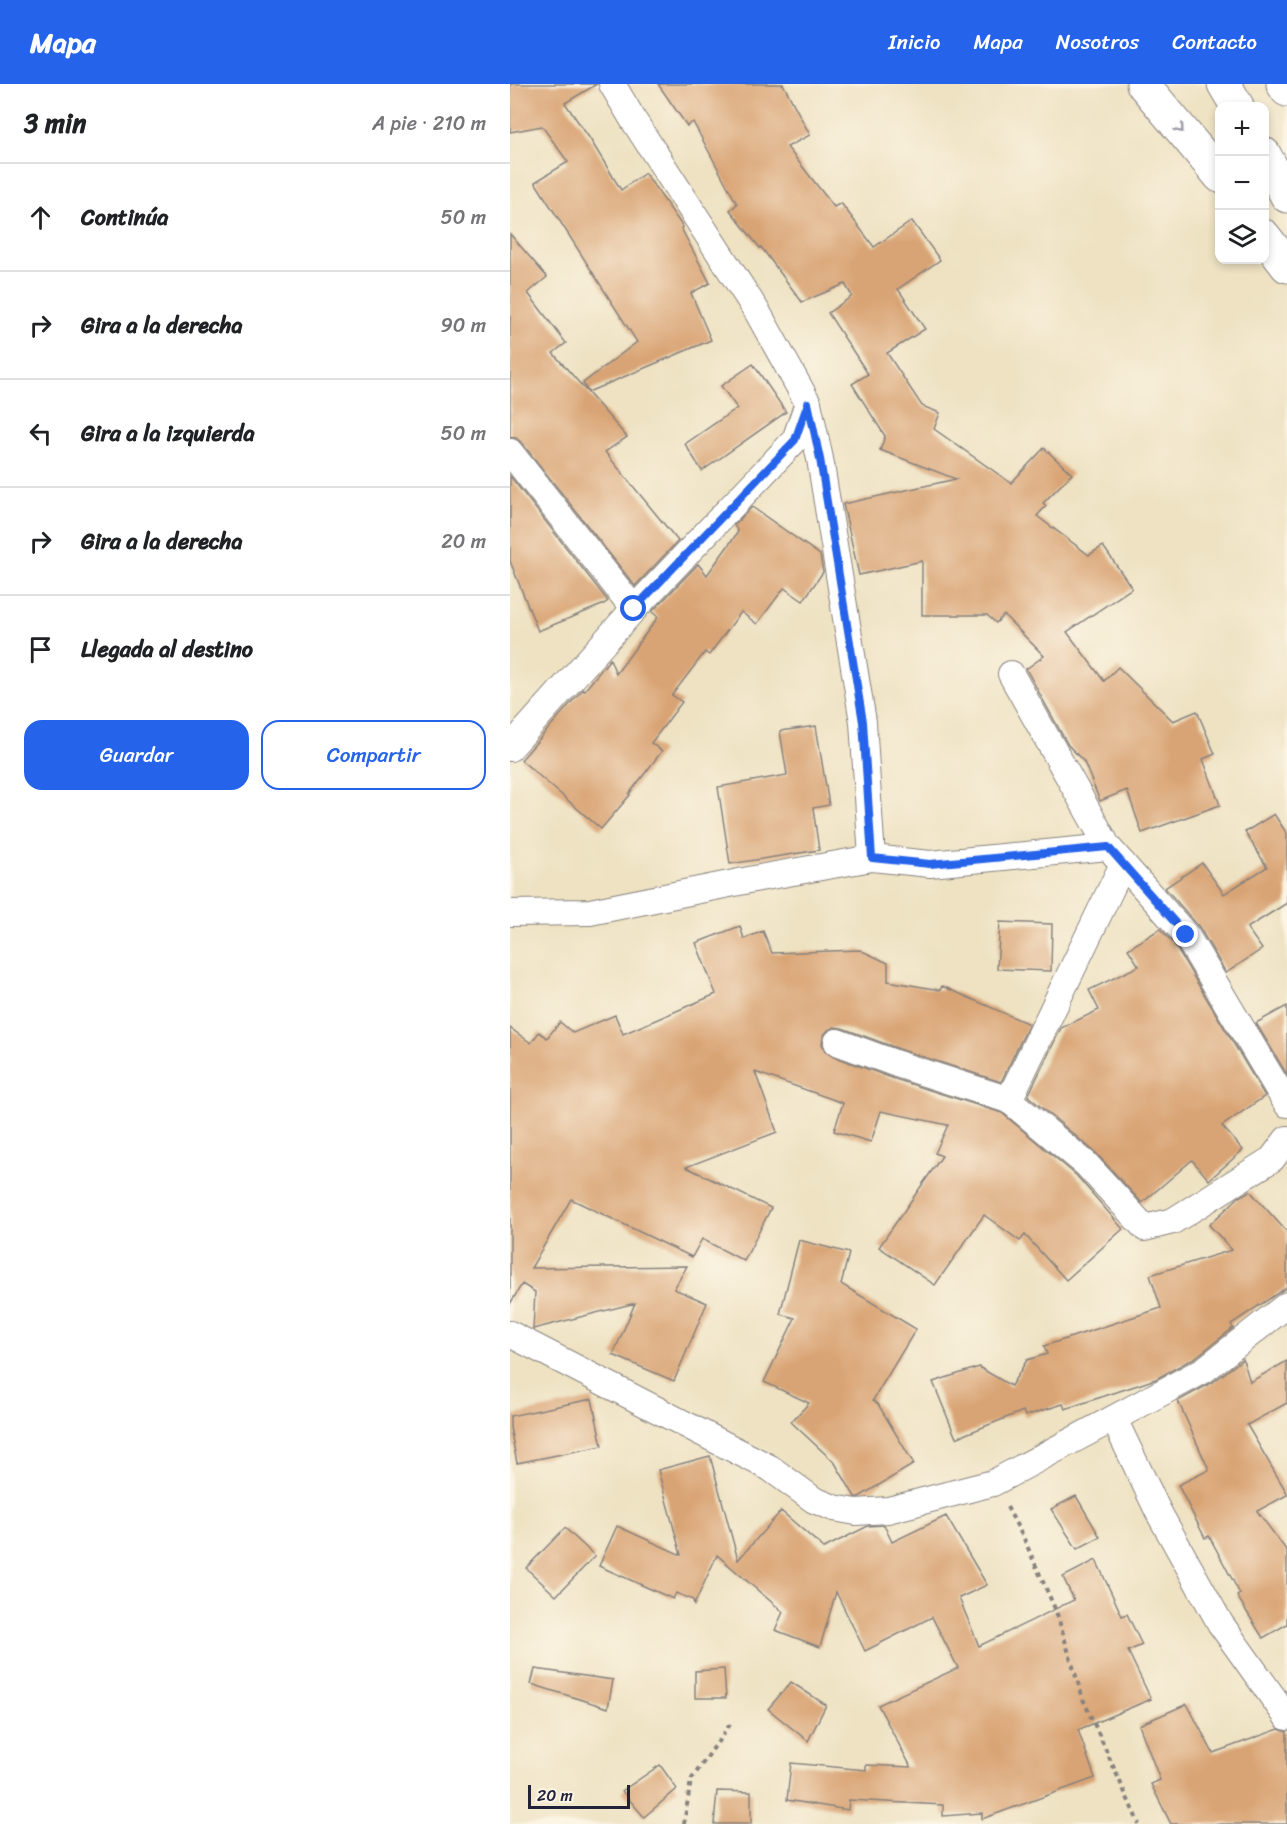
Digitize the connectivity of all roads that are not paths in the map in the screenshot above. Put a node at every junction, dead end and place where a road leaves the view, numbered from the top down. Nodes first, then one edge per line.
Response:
1 (612, 84) edge
2 (1143, 84) edge
3 (1224, 84) edge
4 (1283, 84) edge
5 (1287, 90) edge
6 (1235, 102) edge
7 (1265, 156) edge
8 (1215, 170) edge
9 (1287, 196) edge
10 (1269, 243) edge
11 (1287, 266) edge
12 (808, 403) junction
13 (510, 452) edge
14 (634, 609) junction
15 (1011, 674) dead end
16 (514, 736) edge
17 (1115, 856) junction
18 (872, 858) junction
19 (510, 913) edge
20 (837, 1042) dead end
21 (1009, 1100) junction
22 (1287, 1104) edge
23 (1287, 1139) edge
24 (1287, 1305) edge
25 (510, 1334) edge
26 (1114, 1419) junction
27 (1287, 1717) edge

1 - 12 street
2 -> 8 main road
3 - 6 main road
4 - 5 main road
7 - 9 main road
10 - 11 main road
12 - 14 street
12 - 18 street
13 - 14 street
14 - 16 street
15 - 17 street
17 - 18 street
17 - 21 street
17 - 22 street
18 - 19 street
20 - 21 street
21 - 23 street
24 - 26 street
25 - 26 street
26 - 27 street

